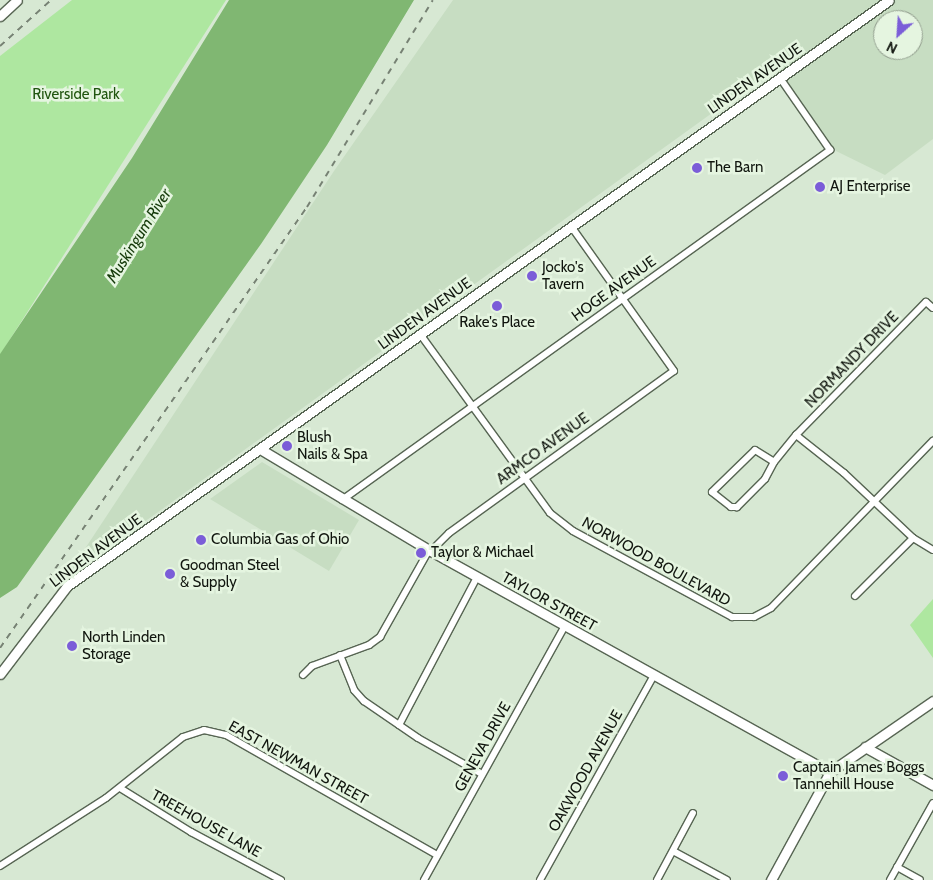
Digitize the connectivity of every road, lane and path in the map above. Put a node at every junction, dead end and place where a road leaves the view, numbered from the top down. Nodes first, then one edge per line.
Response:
1 (17, 0) edge
2 (889, 0) edge
3 (0, 16) edge
4 (780, 78) junction
5 (571, 226) junction
6 (624, 299) junction
7 (933, 308) edge
8 (420, 334) junction
9 (471, 408) junction
10 (796, 435) junction
11 (933, 441) edge
12 (260, 449) junction
13 (774, 462) junction
14 (522, 479) junction
15 (342, 500) junction
16 (875, 501) junction
17 (913, 538) junction
18 (933, 550) edge
19 (430, 551) junction
20 (476, 577) junction
21 (855, 596) dead end
22 (565, 626) junction
23 (340, 655) junction
24 (0, 674) edge
25 (654, 675) junction
26 (303, 676) dead end
27 (933, 701) edge
28 (399, 725) junction
29 (865, 747) junction
30 (830, 772) junction
31 (482, 774) junction
32 (933, 785) edge
33 (120, 788) junction
34 (933, 803) edge
35 (693, 813) dead end
36 (673, 851) junction
37 (437, 855) junction
38 (0, 866) edge
39 (897, 867) junction
40 (281, 880) edge
41 (424, 880) edge
42 (540, 880) edge
43 (657, 880) edge
44 (727, 880) edge
45 (771, 880) edge
46 (890, 880) edge
47 (920, 880) edge

1 - 3 street
2 - 4 street, LINDEN AVENUE
4 - 5 street, LINDEN AVENUE
4 - 6 street, HOGE AVENUE
5 - 6 street
5 - 8 street, LINDEN AVENUE
6 - 9 street, HOGE AVENUE
6 - 14 street, ARMCO AVENUE
7 - 10 street, NORMANDY DRIVE
8 - 9 street, NORWOOD BOULEVARD
8 - 12 street, LINDEN AVENUE
9 - 14 street, NORWOOD BOULEVARD
9 - 15 street, HOGE AVENUE
10 - 13 street, NORMANDY DRIVE
10 - 16 street
11 - 16 street, NORWOOD BOULEVARD
12 - 15 street, TAYLOR STREET
12 - 24 street, LINDEN AVENUE
13 - 13 street, NORMANDY DRIVE
14 - 16 street, NORWOOD BOULEVARD
14 - 19 street, ARMCO AVENUE
15 - 19 street, TAYLOR STREET
16 - 17 street
17 - 18 street
17 - 21 street
19 - 20 street, TAYLOR STREET
19 - 23 street, ARMCO AVENUE
20 - 22 street, TAYLOR STREET
20 - 28 street
22 - 25 street, TAYLOR STREET
22 - 31 street, GENEVA DRIVE
23 - 26 street, ARMCO AVENUE
23 - 28 street
25 - 30 street, TAYLOR STREET
25 - 42 street, OAKWOOD AVENUE
27 - 29 street
28 - 31 street
29 - 30 street
29 - 32 street
30 - 45 street
31 - 37 street, GENEVA DRIVE
33 - 37 street, EAST NEWMAN STREET
33 - 38 street, EAST NEWMAN STREET
33 - 40 street, TREEHOUSE LANE
34 - 39 street
35 - 36 street
36 - 43 street
36 - 44 street
37 - 41 street, GENEVA DRIVE
39 - 46 street
39 - 47 street

